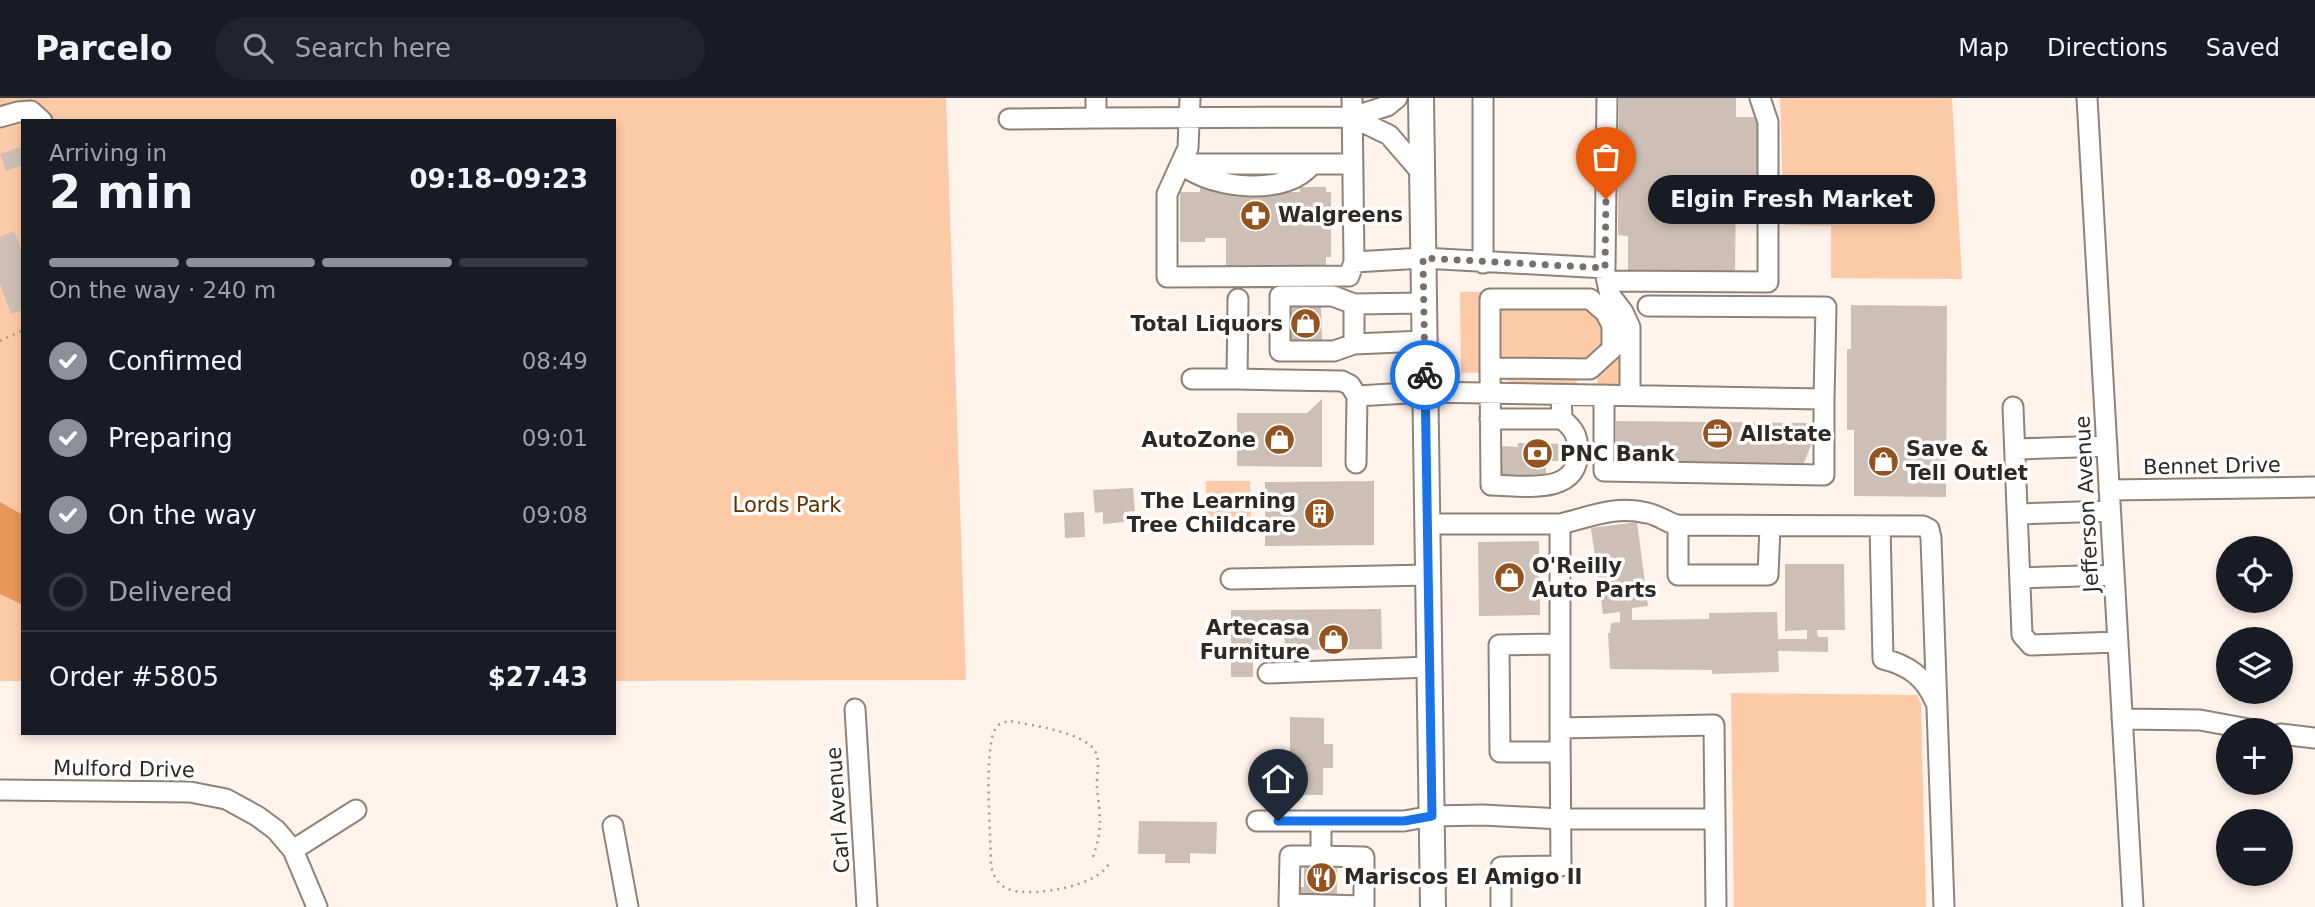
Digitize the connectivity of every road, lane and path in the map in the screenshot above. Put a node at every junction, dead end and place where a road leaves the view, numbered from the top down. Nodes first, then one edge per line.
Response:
1 (1096, 98) edge
2 (1397, 98) edge
3 (1421, 98) edge
4 (1483, 98) edge
5 (1607, 98) edge
6 (1760, 98) edge
7 (2087, 98) edge
8 (1143, 108) edge
9 (1190, 108) edge
10 (1352, 108) edge
11 (0, 117) edge
12 (1097, 118) junction
13 (40, 119) edge
14 (1009, 119) dead end
15 (1181, 164) junction
16 (1353, 164) junction
17 (1421, 172) junction
18 (1423, 258) junction
19 (1354, 262) junction
20 (1483, 263) junction
21 (1606, 275) junction
22 (1238, 299) dead end
23 (1423, 303) junction
24 (1354, 304) junction
25 (1648, 306) dead end
26 (21, 331) edge
27 (0, 341) edge
28 (1424, 341) junction
29 (1354, 344) junction
30 (1596, 363) junction
31 (1490, 368) junction
32 (1192, 379) dead end
33 (1237, 379) junction
34 (1425, 392) junction
35 (1490, 394) junction
36 (1562, 395) junction
37 (1597, 395) junction
38 (1357, 396) junction
39 (1630, 396) junction
40 (1824, 399) junction
41 (2013, 407) dead end
42 (1490, 419) junction
43 (1562, 419) junction
44 (2107, 446) junction
45 (2015, 449) junction
46 (1356, 463) dead end
47 (2315, 487) edge
48 (2109, 490) junction
49 (2110, 511) junction
50 (2018, 513) junction
51 (1428, 524) junction
52 (1560, 524) junction
53 (1678, 525) junction
54 (1770, 526) junction
55 (1880, 526) junction
56 (1429, 575) junction
57 (2113, 575) junction
58 (2020, 578) junction
59 (1231, 579) dead end
60 (2117, 642) junction
61 (1559, 645) junction
62 (1429, 667) junction
63 (1268, 673) dead end
64 (1936, 702) junction
65 (855, 709) dead end
66 (2122, 719) junction
67 (2216, 723) edge
68 (1560, 727) junction
69 (2293, 735) edge
70 (2315, 738) edge
71 (1560, 752) junction
72 (0, 790) edge
73 (356, 810) dead end
74 (1432, 816) junction
75 (1561, 819) junction
76 (1715, 819) junction
77 (1257, 821) dead end
78 (1321, 822) junction
79 (613, 826) dead end
80 (293, 850) junction
81 (1321, 856) junction
82 (1093, 857) dead end
83 (1109, 863) dead end
84 (317, 907) edge
85 (628, 907) edge
86 (867, 907) edge
87 (1433, 907) edge
88 (1501, 907) edge
89 (1716, 907) edge
90 (1944, 907) edge
91 (2133, 907) edge

1 - 12 street
2 - 10 street
3 - 17 main road
4 - 20 street
5 - 21 street
6 - 21 street
7 - 44 street, Jefferson Avenue
8 - 9 street
8 - 12 street
9 - 10 street
9 - 15 street
10 - 16 street
10 - 17 street
11 - 13 street
12 - 14 street
15 - 16 street
15 - 19 street
16 - 19 street
17 - 18 main road
18 - 19 street
18 - 20 street
18 - 23 main road
20 - 21 street
21 - 39 street
22 - 33 street
23 - 24 street
23 - 28 main road
24 - 29 street
24 - 29 street
25 - 40 street
26 - 27 path
28 - 29 street
28 - 34 main road
30 - 31 street
30 - 31 street
30 - 37 street
31 - 35 street
32 - 33 street
33 - 38 street
34 - 35 street
34 - 38 street
34 - 51 main road
35 - 36 street
35 - 42 street
36 - 37 street
36 - 43 street
37 - 39 street
37 - 40 street
38 - 46 street
39 - 40 street
41 - 45 street
42 - 43 street
42 - 43 street
44 - 45 street
44 - 48 street, Jefferson Avenue
45 - 50 street
47 - 48 street, Bennet Drive
48 - 49 street, Jefferson Avenue
49 - 50 street
49 - 57 street, Jefferson Avenue
50 - 58 street
51 - 52 street
51 - 56 main road
52 - 53 street
52 - 61 street
53 - 54 street
53 - 54 street
54 - 55 street
55 - 64 street
55 - 64 street
56 - 59 street
56 - 62 main road
57 - 58 street
57 - 60 street, Jefferson Avenue
58 - 60 street
60 - 66 street, Jefferson Avenue
61 - 68 street
61 - 71 street
62 - 63 street
62 - 74 main road
64 - 90 street
65 - 86 street, Carl Avenue
66 - 67 street
66 - 91 street, Jefferson Avenue
68 - 71 street
68 - 76 street
69 - 70 street
71 - 75 street
72 - 80 street, Mulford Drive
73 - 80 street
74 - 75 street
74 - 78 street
74 - 87 main road
75 - 76 street
75 - 88 street
76 - 89 street
77 - 78 street
78 - 81 street
79 - 85 street
80 - 84 street, Mulford Drive
81 - 81 street
82 - 83 path

